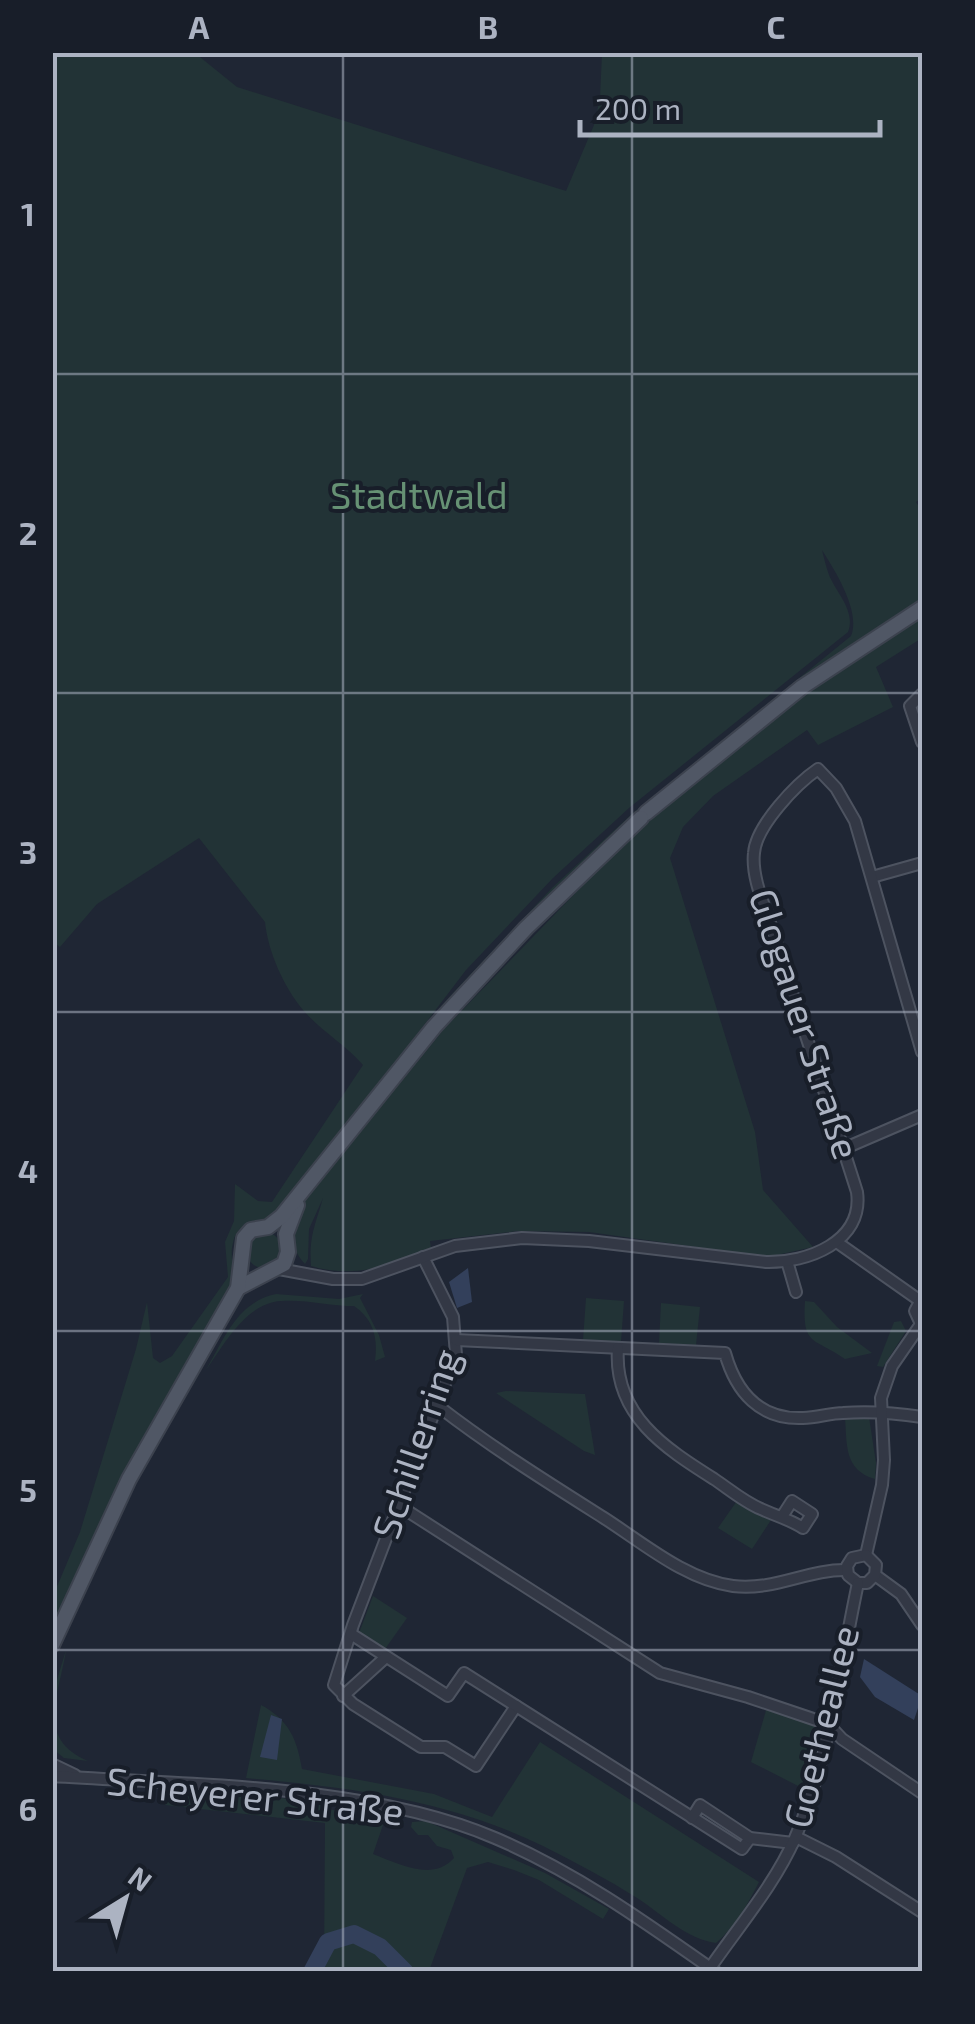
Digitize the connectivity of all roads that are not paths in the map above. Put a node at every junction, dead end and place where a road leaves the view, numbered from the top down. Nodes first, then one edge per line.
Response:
1 (922, 608) edge
2 (922, 694) edge
3 (922, 742) edge
4 (922, 863) edge
5 (872, 877) junction
6 (922, 1052) edge
7 (922, 1115) edge
8 (843, 1148) junction
9 (301, 1194) junction
10 (268, 1226) junction
11 (838, 1242) junction
12 (287, 1246) junction
13 (423, 1257) junction
14 (242, 1258) junction
15 (787, 1261) junction
16 (279, 1269) junction
17 (264, 1274) junction
18 (308, 1274) junction
19 (238, 1288) junction
20 (796, 1292) dead end
21 (921, 1299) edge
22 (922, 1325) edge
23 (456, 1340) junction
24 (618, 1348) junction
25 (438, 1406) junction
26 (879, 1412) junction
27 (922, 1416) edge
28 (398, 1504) junction
29 (783, 1515) dead end
30 (866, 1555) junction
31 (847, 1570) junction
32 (875, 1575) junction
33 (858, 1583) junction
34 (922, 1625) edge
35 (350, 1634) junction
36 (52, 1645) edge
37 (386, 1657) junction
38 (344, 1696) junction
39 (516, 1706) junction
40 (828, 1724) junction
41 (52, 1764) edge
42 (52, 1776) edge
43 (80, 1778) junction
44 (922, 1793) edge
45 (794, 1840) junction
46 (922, 1912) edge
47 (713, 1970) edge

1 - 9 main road
2 - 3 street
4 - 5 street
5 - 6 street, Glogauer Straße
5 - 8 street, Glogauer Straße
7 - 8 street
8 - 11 street, Glogauer Straße
9 - 10 main road
9 - 12 main road
10 - 12 main road
10 - 14 main road
11 - 15 street
11 - 21 street
12 - 16 main road
12 - 18 street
13 - 15 street
13 - 18 street
13 - 23 street, Schillerring
14 - 17 main road
14 - 19 main road
15 - 20 street
16 - 17 main road
16 - 18 street
17 - 19 main road
19 - 36 main road
21 - 22 street
22 - 26 street
23 - 24 street
23 - 25 street, Schillerring
24 - 26 street
24 - 29 street
25 - 28 street, Schillerring
25 - 31 street
26 - 27 street
26 - 30 street
28 - 35 street, Schillerring
28 - 40 street
30 - 31 street, Goetheallee
30 - 32 street
31 - 33 street, Goetheallee
32 - 33 street, Goetheallee
32 - 34 street
33 - 40 street, Goetheallee
35 - 37 street
35 - 38 street, Schillerring
37 - 38 street
37 - 39 street
38 - 39 street
39 - 45 street
40 - 44 street
40 - 45 street, Goetheallee
41 - 43 street
42 - 43 street, Scheyerer Straße
43 - 47 street, Scheyerer Straße
45 - 46 street
45 - 47 street, Goetheallee

